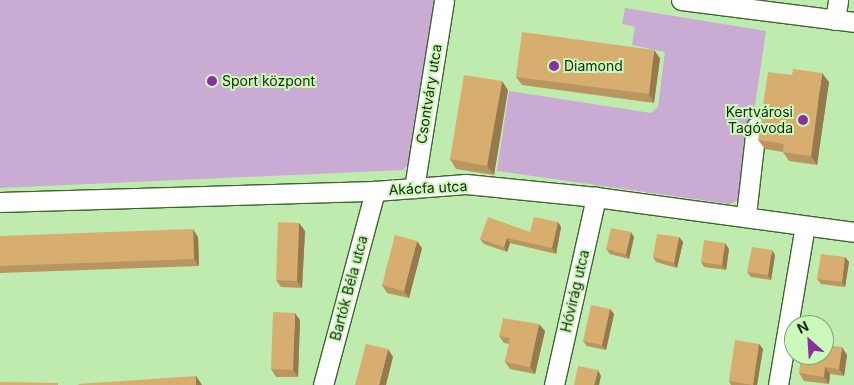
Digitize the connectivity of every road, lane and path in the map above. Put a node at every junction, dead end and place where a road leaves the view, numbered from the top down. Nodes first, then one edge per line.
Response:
1 (444, 0) edge
2 (681, 0) edge
3 (838, 0) edge
4 (835, 20) junction
5 (854, 22) edge
6 (756, 127) dead end
7 (414, 188) junction
8 (375, 191) junction
9 (596, 197) junction
10 (0, 202) edge
11 (746, 215) junction
12 (805, 226) junction
13 (854, 232) edge
14 (323, 385) edge
15 (554, 385) edge
16 (778, 385) edge

1 - 7 street, Csontváry utca
2 - 4 street
3 - 4 street
4 - 5 street
6 - 11 street
7 - 8 street, Akácfa utca
7 - 9 street, Akácfa utca
8 - 10 street, Akácfa utca
8 - 14 street, Bartók Béla utca
9 - 11 street, Akácfa utca
9 - 15 street, Hóvirág utca
11 - 12 street, Akácfa utca
12 - 13 street, Akácfa utca
12 - 16 street

